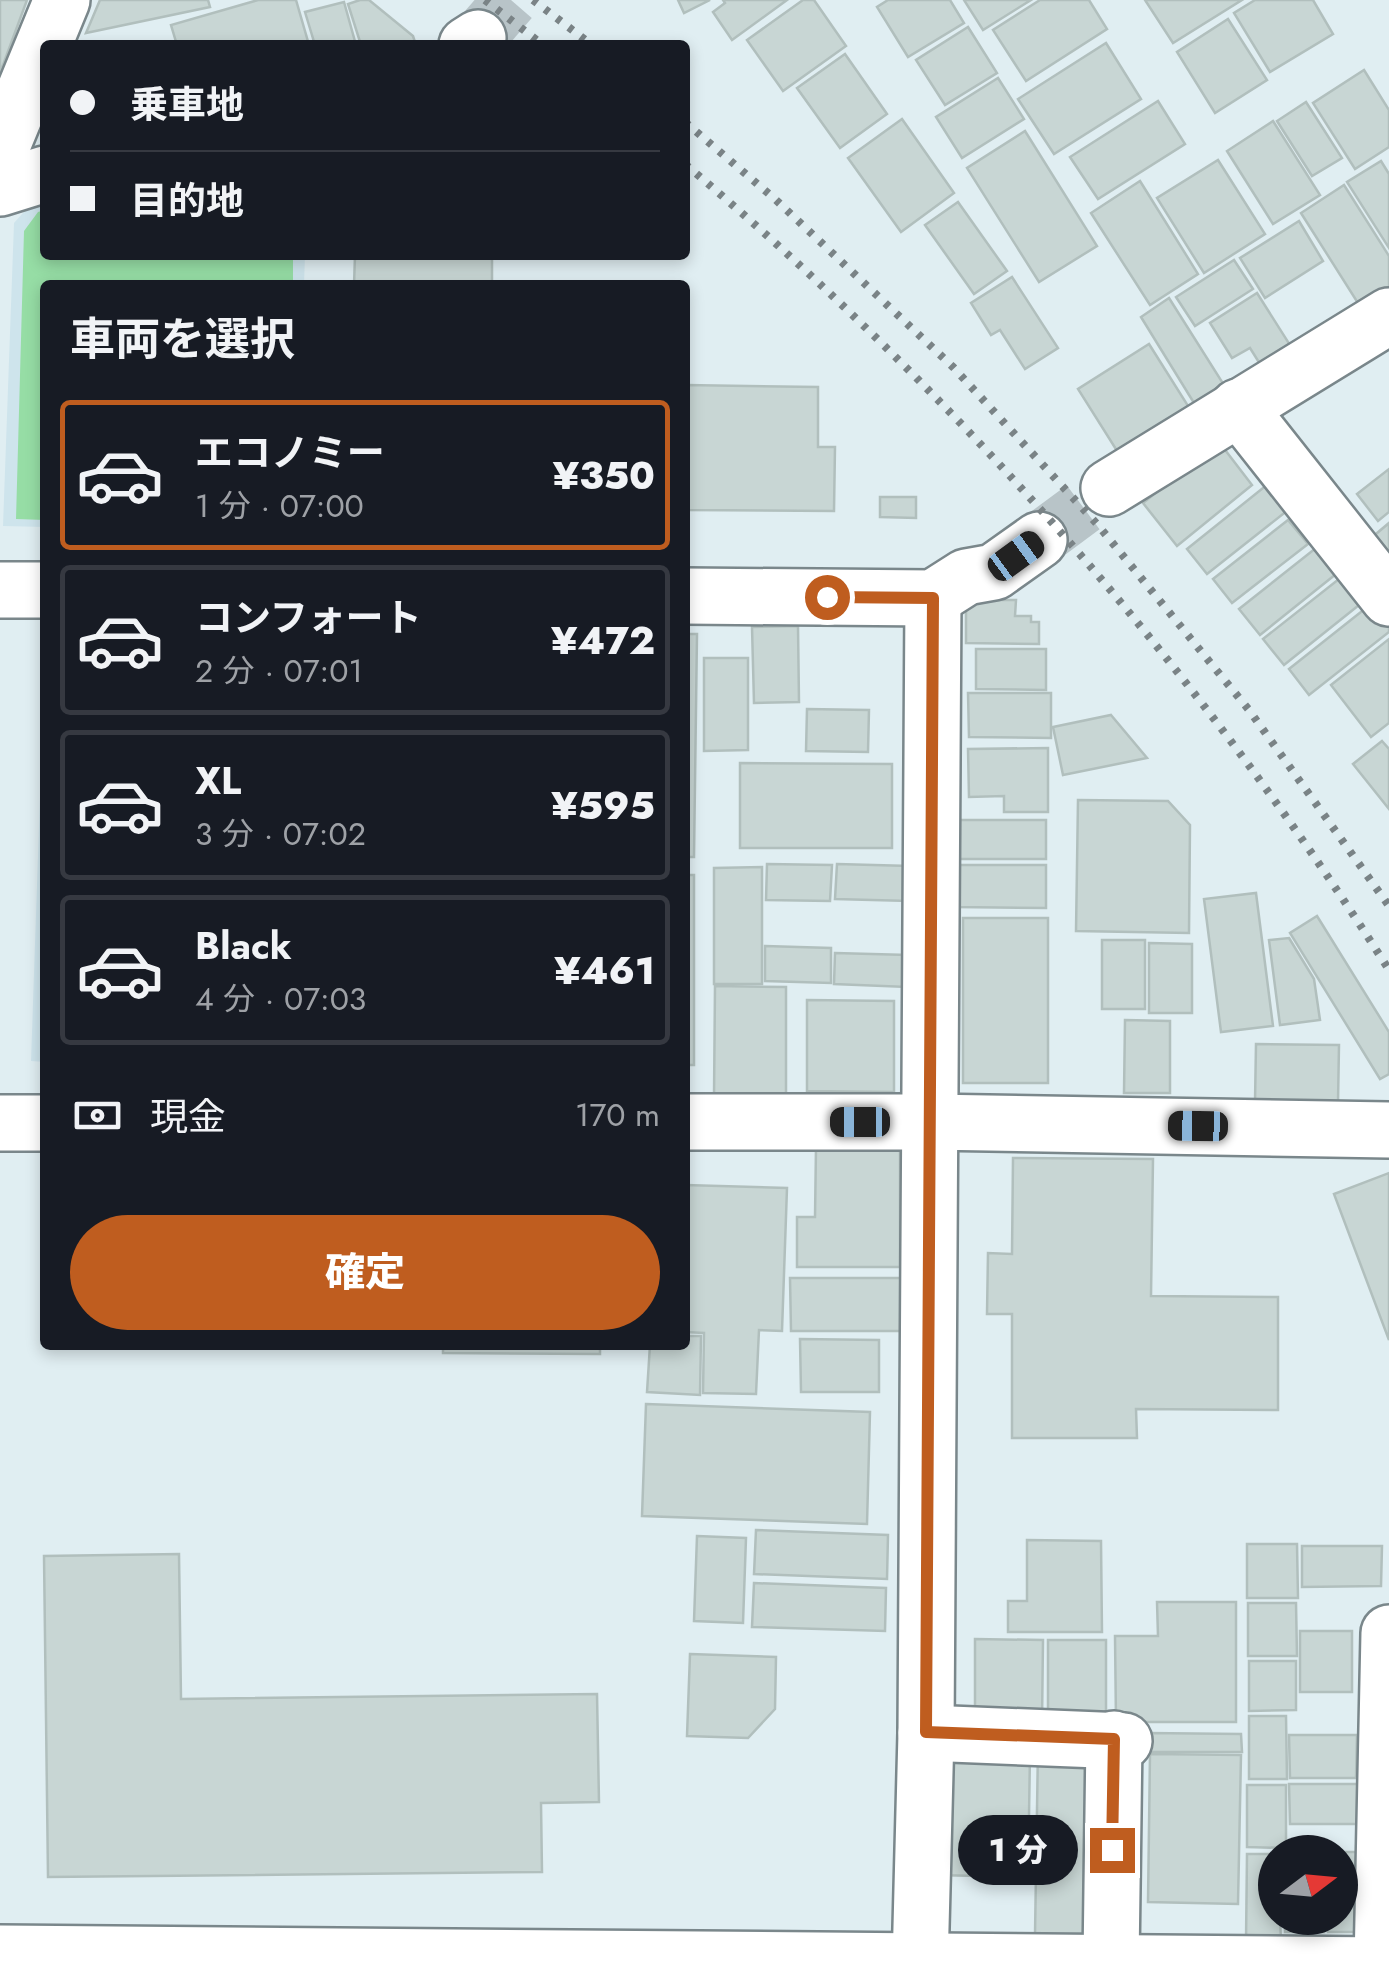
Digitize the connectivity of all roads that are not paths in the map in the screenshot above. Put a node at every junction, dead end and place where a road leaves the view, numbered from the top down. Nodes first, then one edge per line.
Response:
1 (62, 0) edge
2 (46, 40) edge
3 (40, 54) edge
4 (0, 151) edge
5 (40, 176) edge
6 (0, 188) edge
7 (1389, 316) edge
8 (1238, 407) junction
9 (1108, 488) tunnel mouth
10 (1039, 540) tunnel mouth
11 (0, 590) edge
12 (40, 590) edge
13 (690, 596) edge
14 (933, 598) junction
15 (1389, 598) edge
16 (0, 1122) edge
17 (40, 1122) edge
18 (690, 1122) edge
19 (930, 1122) junction
20 (1389, 1130) edge
21 (1389, 1633) edge
22 (926, 1732) junction
23 (0, 1953) edge
24 (1111, 1962) junction
25 (920, 1963) edge
26 (1300, 1965) edge
27 (1385, 1965) edge

1 - 2 street
3 - 4 street
5 - 6 street
7 - 8 street
8 - 9 street
8 - 15 street
10 - 14 street
11 - 12 street
13 - 14 street
14 - 19 street
16 - 17 street
18 - 19 street
19 - 20 street
19 - 22 street
21 - 27 street
22 - 24 street
22 - 25 street
23 - 25 street
24 - 25 street
24 - 26 street
26 - 27 street

